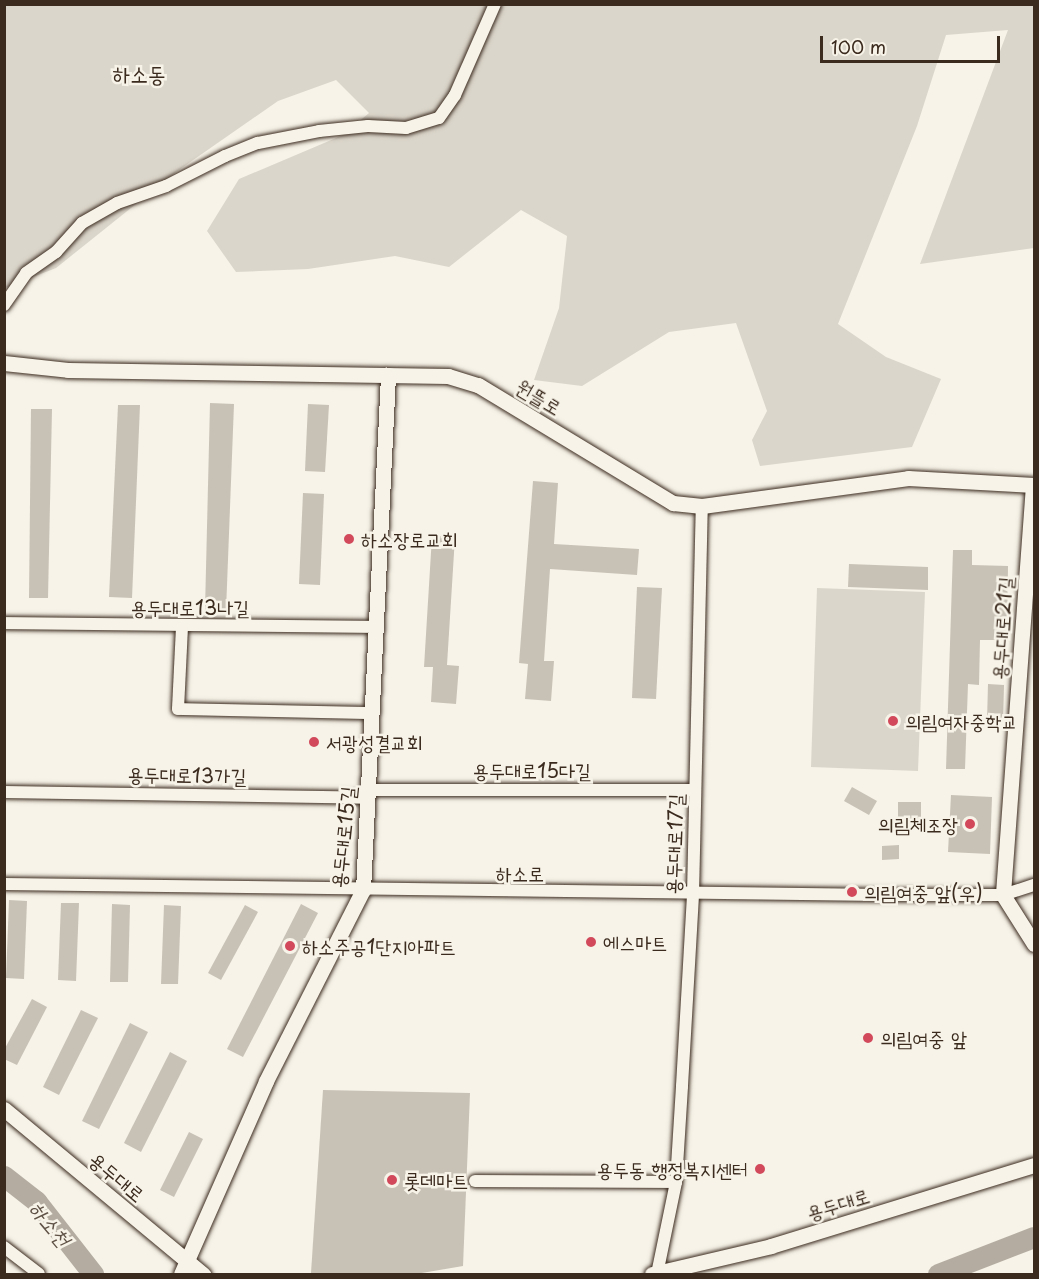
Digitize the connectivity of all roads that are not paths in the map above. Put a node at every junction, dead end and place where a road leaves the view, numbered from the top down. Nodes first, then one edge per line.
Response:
1 (495, 4) edge
2 (4, 305) edge
3 (4, 363) edge
4 (388, 375) junction
5 (1034, 485) edge
6 (702, 506) junction
7 (4, 623) edge
8 (182, 627) junction
9 (376, 627) junction
10 (372, 713) junction
11 (695, 790) junction
12 (4, 792) edge
13 (369, 794) junction
14 (4, 884) edge
15 (1035, 885) edge
16 (363, 890) junction
17 (693, 894) junction
18 (1003, 895) junction
19 (1035, 944) edge
20 (4, 1109) edge
21 (1035, 1165) edge
22 (475, 1181) dead end
23 (676, 1182) junction
24 (4, 1247) edge
25 (184, 1269) edge
26 (657, 1274) edge
27 (39, 1275) edge
28 (203, 1275) edge
29 (652, 1275) edge

1 - 2 street
3 - 4 street, 원뜰로
4 - 6 street, 원뜰로
4 - 9 street, 용두대로15길
5 - 6 street, 원뜰로
5 - 18 street, 용두대로21길
6 - 11 street, 용두대로17길
7 - 8 street, 용두대로13나길
8 - 9 street, 용두대로13나길
8 - 10 street
9 - 10 street, 용두대로15길
10 - 13 street, 용두대로15길
11 - 13 street, 용두대로15다길
11 - 17 street, 용두대로17길
12 - 13 street, 용두대로13가길
13 - 16 street, 용두대로15길
14 - 16 street, 하소로
15 - 18 street, 하소로
16 - 17 street, 하소로
16 - 25 street, 용두대로15길
17 - 18 street, 하소로
17 - 23 street, 용두대로17길
18 - 19 street
20 - 25 street, 용두대로
21 - 26 street, 용두대로
22 - 23 street
23 - 26 street, 용두대로17길
24 - 27 street
25 - 28 street, 용두대로
26 - 29 street, 용두대로

